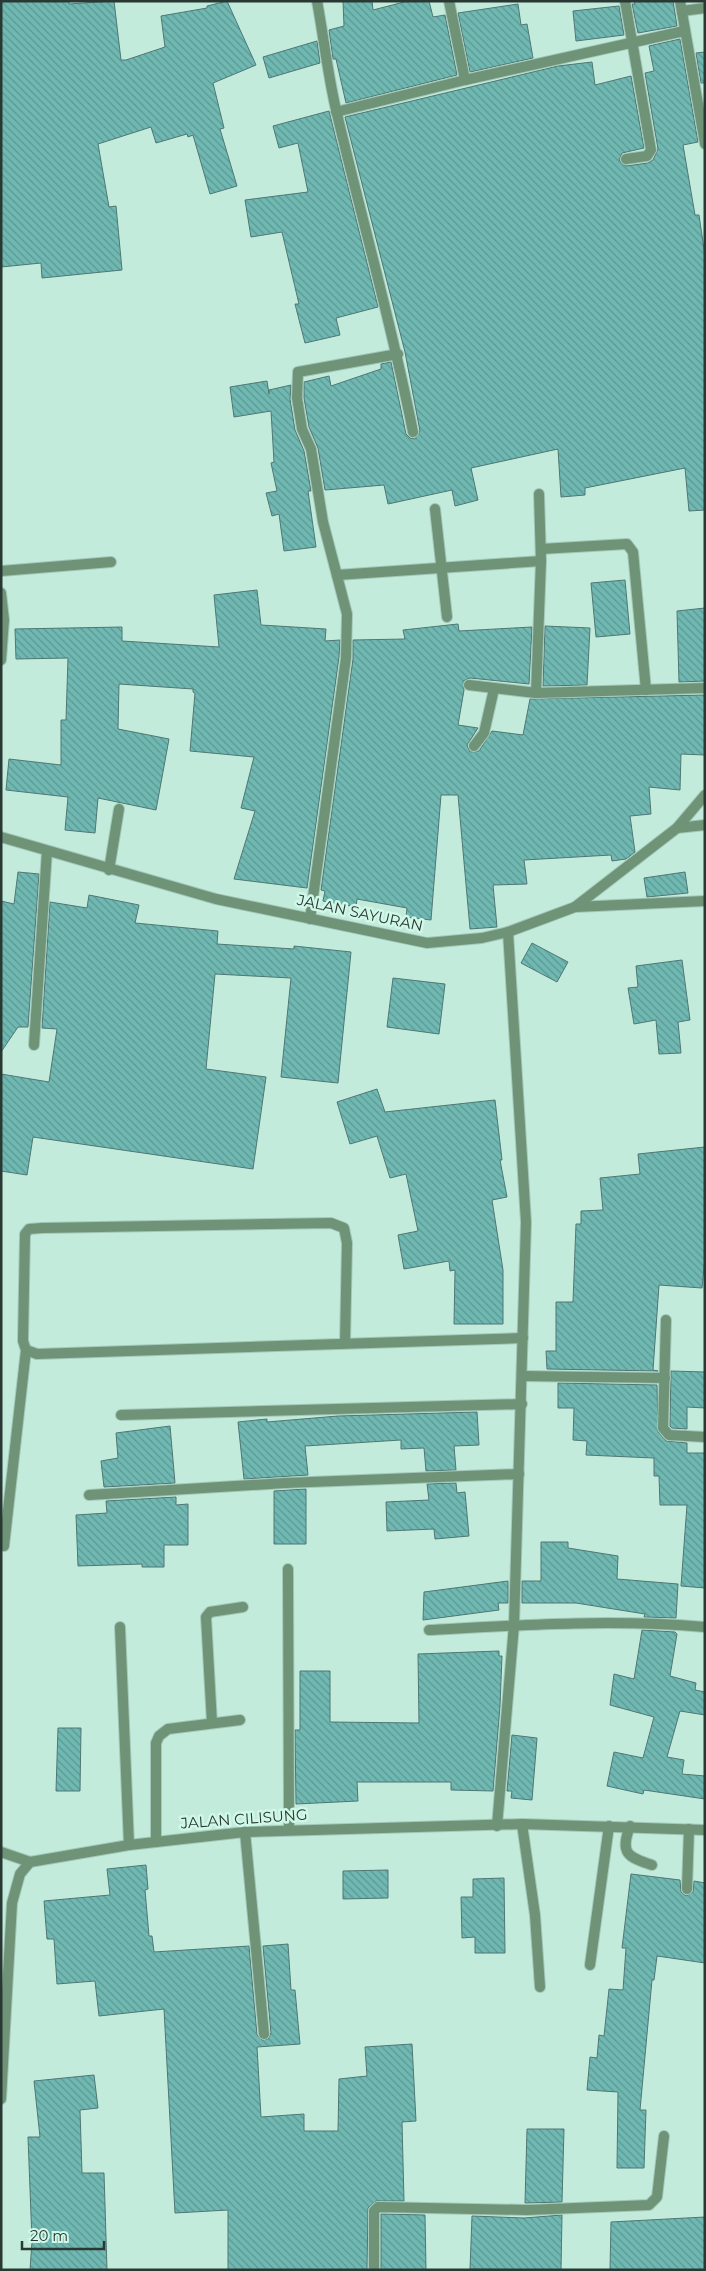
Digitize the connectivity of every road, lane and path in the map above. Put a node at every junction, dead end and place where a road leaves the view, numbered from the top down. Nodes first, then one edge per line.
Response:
1 (317, 1) edge
2 (448, 1) edge
3 (626, 1) edge
4 (681, 6) edge
5 (705, 8) edge
6 (684, 31) junction
7 (632, 42) junction
8 (465, 80) junction
9 (336, 112) junction
10 (705, 144) edge
11 (626, 159) dead end
12 (398, 354) junction
13 (413, 432) dead end
14 (539, 494) dead end
15 (435, 509) dead end
16 (541, 549) junction
17 (541, 560) junction
18 (111, 562) dead end
19 (441, 566) junction
20 (1, 572) edge
21 (337, 575) junction
22 (1, 593) edge
23 (448, 617) dead end
24 (1, 660) edge
25 (469, 685) dead end
26 (705, 688) edge
27 (494, 689) junction
28 (646, 690) junction
29 (536, 693) junction
30 (474, 746) dead end
31 (705, 795) edge
32 (119, 809) dead end
33 (705, 825) edge
34 (677, 828) junction
35 (1, 837) edge
36 (47, 851) junction
37 (109, 870) junction
38 (705, 901) edge
39 (575, 907) junction
40 (310, 919) junction
41 (508, 932) junction
42 (34, 1045) dead end
43 (666, 1320) dead end
44 (523, 1338) junction
45 (345, 1344) junction
46 (26, 1350) junction
47 (522, 1376) junction
48 (665, 1378) junction
49 (522, 1404) junction
50 (121, 1415) dead end
51 (705, 1437) edge
52 (518, 1474) junction
53 (89, 1495) dead end
54 (4, 1546) dead end
55 (288, 1569) dead end
56 (243, 1608) dead end
57 (514, 1625) junction
58 (120, 1627) dead end
59 (705, 1627) edge
60 (429, 1630) dead end
61 (240, 1720) dead end
62 (212, 1723) junction
63 (522, 1824) junction
64 (497, 1826) junction
65 (609, 1826) junction
66 (630, 1826) junction
67 (689, 1829) junction
68 (289, 1830) junction
69 (705, 1830) edge
70 (245, 1832) junction
71 (156, 1842) junction
72 (129, 1845) junction
73 (1, 1852) edge
74 (30, 1862) junction
75 (652, 1865) dead end
76 (687, 1889) dead end
77 (590, 1965) dead end
78 (540, 1987) dead end
79 (4, 2003) edge
80 (264, 2034) dead end
81 (1, 2100) edge
82 (664, 2136) dead end
83 (374, 2270) edge

1 - 9 street
2 - 8 street
3 - 7 street
4 - 5 street
4 - 6 street
6 - 7 street
6 - 10 street
7 - 8 street
7 - 11 street
8 - 9 street
9 - 12 street
12 - 13 street
12 - 21 street
14 - 16 street
15 - 19 street
16 - 17 street
16 - 28 street
17 - 19 street
17 - 29 street
18 - 20 street
19 - 21 street
19 - 23 street
21 - 40 street
22 - 24 street
25 - 27 street
26 - 28 street
27 - 29 street
27 - 30 street
28 - 29 street
31 - 34 street, JALAN SAYURAN
32 - 37 street
33 - 34 street
34 - 39 street, JALAN SAYURAN
35 - 36 street, JALAN SAYURAN
36 - 37 street, JALAN SAYURAN
36 - 42 street
37 - 40 street, JALAN SAYURAN
38 - 39 street
39 - 41 street, JALAN SAYURAN
40 - 41 street, JALAN SAYURAN
41 - 44 street
43 - 48 street
44 - 45 street
44 - 47 street
45 - 46 street
45 - 46 street
46 - 54 street
47 - 48 street
47 - 49 street
48 - 51 street
49 - 50 street
49 - 52 street
52 - 53 street
52 - 57 street
55 - 68 street
56 - 62 street
57 - 59 street
57 - 60 street
57 - 64 street
58 - 72 street
61 - 62 street
62 - 71 street
63 - 64 street, JALAN CILISUNG
63 - 65 street, JALAN CILISUNG
63 - 78 street
64 - 68 street, JALAN CILISUNG
65 - 66 street, JALAN CILISUNG
65 - 77 street
66 - 67 street, JALAN CILISUNG
66 - 75 street
67 - 69 street, JALAN CILISUNG
67 - 76 street
68 - 70 street, JALAN CILISUNG
70 - 71 street, JALAN CILISUNG
70 - 80 street
71 - 72 street, JALAN CILISUNG
72 - 74 street, JALAN CILISUNG
73 - 74 street
74 - 79 street
79 - 81 street
82 - 83 street

